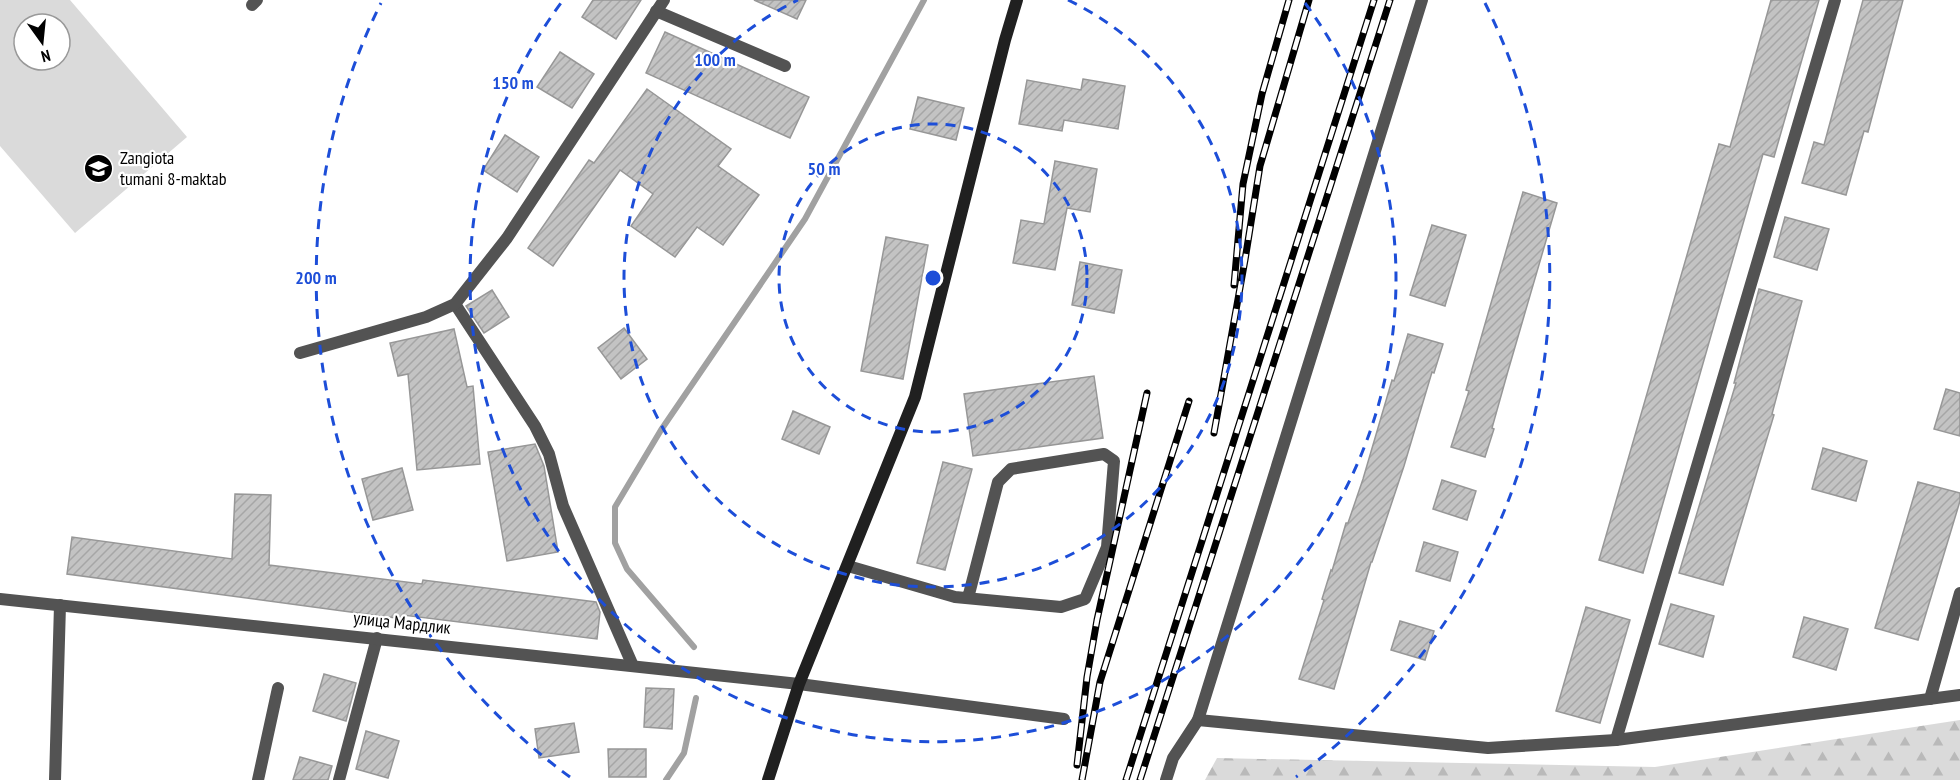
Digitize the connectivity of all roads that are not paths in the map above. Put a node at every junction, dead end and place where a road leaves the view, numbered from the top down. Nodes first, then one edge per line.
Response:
1 (663, 0) edge
2 (1017, 0) edge
3 (1422, 0) edge
4 (1835, 0) edge
5 (656, 12) junction
6 (785, 66) dead end
7 (455, 303) junction
8 (300, 354) dead end
9 (848, 566) junction
10 (1960, 592) edge
11 (968, 598) junction
12 (0, 599) edge
13 (60, 605) junction
14 (377, 638) junction
15 (633, 666) junction
16 (799, 684) junction
17 (278, 688) dead end
18 (1960, 695) edge
19 (1929, 699) junction
20 (1064, 719) dead end
21 (1198, 720) junction
22 (1616, 740) junction
23 (55, 780) edge
24 (258, 780) edge
25 (339, 780) edge
26 (768, 780) edge
27 (1166, 780) edge

1 - 5 street
2 - 9 main road
3 - 21 street
4 - 22 street
5 - 6 street
5 - 7 street
7 - 8 street
7 - 15 street
9 - 11 street
9 - 16 main road
10 - 19 street
11 - 11 street
12 - 13 street, улица Мардлик
13 - 14 street, улица Мардлик
13 - 23 street
14 - 15 street, улица Мардлик
14 - 25 street
15 - 16 street, улица Мардлик
16 - 20 street, улица Мардлик
16 - 26 main road
17 - 24 street
18 - 19 street
19 - 22 street
21 - 22 street
21 - 27 street

